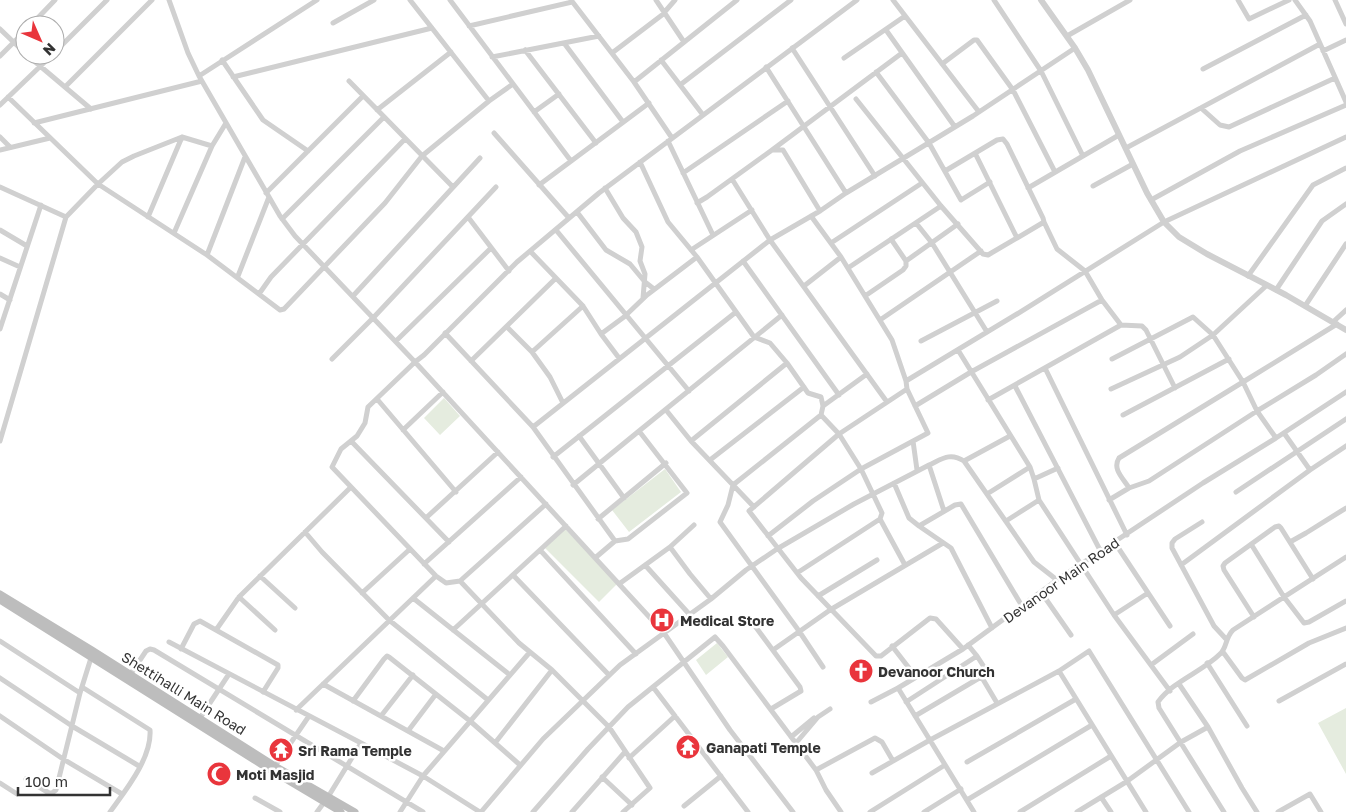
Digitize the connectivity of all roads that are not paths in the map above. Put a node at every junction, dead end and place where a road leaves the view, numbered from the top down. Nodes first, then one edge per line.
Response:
1 (55, 0) edge
2 (107, 0) edge
3 (152, 0) edge
4 (169, 0) edge
5 (317, 0) edge
6 (374, 0) edge
7 (410, 0) edge
8 (450, 0) edge
9 (656, 0) edge
10 (675, 0) edge
11 (737, 0) edge
12 (791, 0) edge
13 (857, 0) edge
14 (893, 0) edge
15 (994, 0) edge
16 (1041, 0) edge
17 (1130, 0) edge
18 (1238, 0) edge
19 (1289, 0) edge
20 (1295, 0) edge
21 (1335, 0) edge
22 (572, 1) edge
23 (664, 13) junction
24 (41, 15) edge
25 (1306, 15) junction
26 (905, 16) junction
27 (333, 23) dead end
28 (1346, 24) edge
29 (469, 26) junction
30 (432, 28) junction
31 (0, 30) edge
32 (886, 30) junction
33 (599, 36) junction
34 (1067, 36) junction
35 (1346, 40) edge
36 (684, 42) junction
37 (13, 43) joint
38 (65, 43) edge
39 (564, 43) junction
40 (1320, 44) junction
41 (792, 48) junction
42 (1075, 48) junction
43 (525, 50) junction
44 (1323, 51) junction
45 (451, 52) junction
46 (612, 53) junction
47 (902, 53) junction
48 (0, 56) edge
49 (492, 56) junction
50 (844, 58) dead end
51 (222, 60) junction
52 (661, 60) junction
53 (942, 64) junction
54 (41, 66) joint
55 (766, 67) junction
56 (1203, 69) dead end
57 (1041, 71) junction
58 (876, 72) junction
59 (233, 77) junction
60 (200, 78) junction
61 (1336, 78) junction
62 (349, 81) dead end
63 (634, 82) junction
64 (513, 84) junction
65 (680, 85) junction
66 (65, 87) junction
67 (1013, 90) junction
68 (559, 94) junction
69 (363, 96) junction
70 (8, 97) junction
71 (856, 99) dead end
72 (489, 101) junction
73 (788, 101) junction
74 (1346, 103) edge
75 (648, 104) junction
76 (0, 106) edge
77 (830, 107) junction
78 (1201, 108) junction
79 (91, 109) junction
80 (377, 110) junction
81 (534, 112) junction
82 (979, 112) junction
83 (703, 115) junction
84 (384, 117) junction
85 (623, 122) junction
86 (34, 123) junction
87 (226, 123) junction
88 (804, 126) junction
89 (955, 127) junction
90 (494, 133) dead end
91 (1120, 135) junction
92 (0, 137) edge
93 (182, 137) junction
94 (1346, 137) edge
95 (50, 138) junction
96 (405, 139) junction
97 (670, 139) junction
98 (596, 143) junction
99 (929, 143) junction
100 (212, 146) junction
101 (10, 147) junction
102 (1126, 148) junction
103 (0, 150) edge
104 (772, 150) junction
105 (308, 151) junction
106 (976, 153) junction
107 (422, 156) junction
108 (1083, 156) junction
109 (246, 157) junction
110 (480, 158) dead end
111 (903, 159) junction
112 (571, 161) junction
113 (640, 162) junction
114 (1133, 164) junction
115 (1346, 168) edge
116 (946, 172) junction
117 (1055, 172) junction
118 (683, 173) junction
119 (875, 176) junction
120 (732, 179) junction
121 (990, 182) junction
122 (922, 183) junction
123 (98, 184) junction
124 (540, 185) junction
125 (1093, 186) dead end
126 (452, 187) junction
127 (496, 187) dead end
128 (0, 188) edge
129 (605, 188) junction
130 (1028, 188) junction
131 (6, 190) junction
132 (846, 193) junction
133 (267, 195) junction
134 (0, 196) edge
135 (1151, 200) junction
136 (697, 203) junction
137 (1346, 204) edge
138 (40, 205) junction
139 (940, 206) junction
140 (752, 210) junction
141 (820, 211) junction
142 (577, 212) junction
143 (811, 216) junction
144 (66, 217) junction
145 (148, 217) junction
146 (468, 217) junction
147 (569, 218) junction
148 (282, 219) junction
149 (1044, 222) junction
150 (1164, 222) junction
151 (916, 223) junction
152 (958, 224) junction
153 (0, 230) edge
154 (556, 230) junction
155 (174, 233) junction
156 (713, 235) junction
157 (1017, 238) junction
158 (891, 239) junction
159 (770, 240) junction
160 (831, 243) junction
161 (932, 243) junction
162 (303, 244) junction
163 (1346, 244) edge
164 (27, 246) junction
165 (492, 248) junction
166 (691, 250) junction
167 (981, 251) junction
168 (530, 252) junction
169 (207, 255) junction
170 (697, 257) junction
171 (841, 257) junction
172 (0, 258) edge
173 (640, 261) junction
174 (743, 261) junction
175 (906, 261) junction
176 (630, 264) junction
177 (324, 266) junction
178 (20, 268) junction
179 (848, 268) junction
180 (508, 271) junction
181 (1085, 271) junction
182 (949, 272) junction
183 (238, 276) junction
184 (1248, 276) junction
185 (556, 278) junction
186 (645, 282) junction
187 (715, 283) junction
188 (804, 286) junction
189 (1266, 286) junction
190 (654, 289) junction
191 (1276, 290) junction
192 (0, 294) edge
193 (259, 294) junction
194 (353, 296) junction
195 (865, 296) junction
196 (643, 298) junction
197 (10, 300) junction
198 (1102, 300) junction
199 (997, 301) dead end
200 (583, 306) junction
201 (1305, 306) junction
202 (1346, 310) edge
203 (736, 312) junction
204 (975, 312) junction
205 (626, 315) junction
206 (782, 315) junction
207 (374, 317) junction
208 (880, 320) junction
209 (1335, 323) junction
210 (1121, 325) junction
211 (506, 327) junction
212 (0, 329) edge
213 (1346, 330) edge
214 (987, 332) junction
215 (445, 334) junction
216 (601, 334) junction
217 (1212, 335) junction
218 (754, 337) junction
219 (645, 338) junction
220 (1152, 339) junction
221 (396, 341) junction
222 (921, 341) dead end
223 (958, 350) junction
224 (532, 352) junction
225 (1346, 354) edge
226 (620, 358) junction
227 (332, 359) dead end
228 (1229, 359) junction
229 (1112, 360) dead end
230 (471, 361) junction
231 (415, 362) junction
232 (787, 363) junction
233 (1165, 365) junction
234 (668, 366) junction
235 (1046, 368) junction
236 (971, 372) junction
237 (867, 374) junction
238 (906, 381) junction
239 (1243, 382) junction
240 (1015, 386) junction
241 (804, 387) junction
242 (907, 388) junction
243 (1175, 388) junction
244 (1111, 389) dead end
245 (690, 391) junction
246 (443, 392) junction
247 (1346, 392) edge
248 (839, 395) junction
249 (377, 399) junction
250 (988, 400) junction
251 (563, 402) junction
252 (887, 402) junction
253 (823, 406) junction
254 (915, 406) junction
255 (666, 410) junction
256 (1257, 411) junction
257 (821, 415) junction
258 (1123, 415) dead end
259 (1346, 419) edge
260 (533, 427) junction
261 (404, 430) junction
262 (639, 431) junction
263 (1284, 433) junction
264 (839, 434) junction
265 (579, 436) junction
266 (1010, 436) junction
267 (1276, 438) junction
268 (0, 441) edge
269 (351, 441) junction
270 (691, 441) junction
271 (913, 441) junction
272 (1346, 446) edge
273 (498, 452) junction
274 (1298, 452) junction
275 (553, 457) junction
276 (710, 460) junction
277 (964, 461) junction
278 (599, 464) junction
279 (666, 464) junction
280 (928, 465) junction
281 (1030, 467) junction
282 (1058, 468) junction
283 (861, 469) junction
284 (917, 470) junction
285 (1310, 470) junction
286 (521, 477) junction
287 (1034, 479) junction
288 (894, 483) junction
289 (573, 485) junction
290 (733, 485) junction
291 (351, 487) junction
292 (1129, 488) junction
293 (456, 492) junction
294 (1236, 492) dead end
295 (874, 494) junction
296 (987, 494) junction
297 (624, 498) junction
298 (1039, 500) junction
299 (1109, 500) junction
300 (546, 504) junction
301 (754, 507) junction
302 (1346, 508) edge
303 (944, 511) junction
304 (426, 518) junction
305 (598, 519) junction
306 (880, 519) junction
307 (1006, 521) junction
308 (1202, 522) dead end
309 (694, 525) dead end
310 (566, 526) junction
311 (918, 526) junction
312 (305, 532) junction
313 (1126, 535) junction
314 (768, 536) junction
315 (614, 541) junction
316 (449, 542) junction
317 (1290, 542) junction
318 (943, 543) junction
319 (1115, 543) junction
320 (1251, 544) junction
321 (670, 547) junction
322 (410, 549) junction
323 (777, 549) junction
324 (540, 550) junction
325 (1101, 552) junction
326 (1346, 557) edge
327 (595, 558) junction
328 (877, 560) dead end
329 (424, 564) junction
330 (645, 564) junction
331 (753, 565) junction
332 (905, 565) junction
333 (1181, 565) junction
334 (1080, 566) junction
335 (797, 573) junction
336 (513, 575) junction
337 (260, 576) junction
338 (436, 576) junction
339 (1313, 579) junction
340 (1058, 580) junction
341 (460, 581) junction
342 (619, 584) junction
343 (362, 592) junction
344 (1041, 592) junction
345 (1148, 593) junction
346 (818, 596) junction
347 (239, 597) junction
348 (1284, 597) junction
349 (413, 598) junction
350 (712, 599) junction
351 (2, 600) edge
352 (1346, 601) edge
353 (482, 603) junction
354 (1022, 606) junction
355 (295, 608) dead end
356 (830, 610) junction
357 (690, 615) junction
358 (1114, 615) junction
359 (1254, 617) junction
360 (390, 620) junction
361 (752, 622) dead end
362 (1170, 626) dead end
363 (992, 628) junction
364 (1346, 628) edge
365 (216, 630) junction
366 (275, 630) dead end
367 (453, 630) junction
368 (799, 631) junction
369 (664, 633) junction
370 (1193, 634) dead end
371 (1071, 635) dead end
372 (1226, 640) junction
373 (0, 641) edge
374 (169, 642) dead end
375 (968, 645) junction
376 (892, 646) junction
377 (181, 649) junction
378 (963, 649) junction
379 (773, 650) junction
380 (530, 652) junction
381 (1222, 652) junction
382 (636, 654) junction
383 (977, 656) junction
384 (91, 658) junction
385 (683, 662) junction
386 (1207, 663) junction
387 (1346, 664) edge
388 (1151, 665) junction
389 (823, 667) dead end
390 (552, 670) junction
391 (1059, 671) junction
392 (229, 674) junction
393 (130, 675) junction
394 (510, 675) junction
395 (608, 675) junction
396 (413, 676) junction
397 (981, 676) junction
398 (916, 677) junction
399 (0, 678) edge
400 (323, 684) junction
401 (1180, 684) junction
402 (653, 686) junction
403 (898, 688) junction
404 (81, 690) junction
405 (219, 690) junction
406 (1170, 691) junction
407 (263, 692) junction
408 (436, 694) junction
409 (1076, 699) junction
410 (353, 700) junction
411 (488, 700) junction
412 (1279, 701) dead end
413 (582, 702) junction
414 (871, 702) dead end
415 (906, 702) junction
416 (997, 703) junction
417 (771, 709) junction
418 (830, 709) dead end
419 (296, 710) junction
420 (0, 716) edge
421 (309, 716) junction
422 (382, 716) junction
423 (675, 716) junction
424 (915, 716) junction
425 (816, 717) dead end
426 (200, 718) junction
427 (470, 721) junction
428 (1092, 725) junction
429 (72, 726) junction
430 (1247, 726) dead end
431 (609, 727) junction
432 (1208, 727) junction
433 (408, 731) junction
434 (296, 735) junction
435 (792, 737) junction
436 (930, 740) junction
437 (1181, 742) junction
438 (361, 743) junction
439 (495, 743) junction
440 (796, 743) junction
441 (444, 751) junction
442 (625, 752) junction
443 (1111, 756) junction
444 (629, 758) junction
445 (63, 759) junction
446 (893, 760) junction
447 (1156, 760) junction
448 (967, 762) dead end
449 (945, 764) junction
450 (520, 765) junction
451 (139, 766) junction
452 (275, 766) junction
453 (348, 766) junction
454 (816, 770) junction
455 (872, 773) dead end
456 (424, 776) junction
457 (721, 776) junction
458 (602, 777) junction
459 (26, 780) dead end
460 (1126, 782) junction
461 (0, 783) edge
462 (960, 789) junction
463 (17, 794) dead end
464 (122, 794) junction
465 (1101, 797) junction
466 (255, 798) dead end
467 (326, 800) junction
468 (967, 800) junction
469 (406, 802) junction
470 (632, 805) junction
471 (684, 806) dead end
472 (110, 812) edge
473 (280, 812) edge
474 (317, 812) edge
475 (340, 812) edge
476 (355, 812) edge
477 (400, 812) edge
478 (423, 812) edge
479 (480, 812) edge
480 (533, 812) edge
481 (572, 812) edge
482 (624, 812) edge
483 (748, 812) edge
484 (793, 812) edge
485 (841, 812) edge
486 (870, 812) edge
487 (924, 812) edge
488 (974, 812) edge
489 (1020, 812) edge
490 (1077, 812) edge
491 (1111, 812) edge
492 (1146, 812) edge
493 (1189, 812) edge
494 (1224, 812) edge
495 (1258, 812) edge
496 (1278, 812) edge
497 (1321, 812) edge

1 - 24 street
2 - 38 street
3 - 66 street
4 - 60 street
5 - 51 street
6 - 27 street
7 - 30 street
8 - 29 street
9 - 23 street
10 - 23 street
11 - 36 street
12 - 65 street
13 - 41 street
14 - 26 street
15 - 57 street
16 - 34 street
17 - 34 street
18 - 19 street
20 - 25 street
21 - 28 street
22 - 29 street
22 - 33 street
23 - 36 street
23 - 46 street
25 - 40 street
25 - 56 street
26 - 32 street
26 - 53 street
29 - 49 street
30 - 45 street
30 - 59 street
31 - 37 street
32 - 47 street
32 - 50 street
33 - 39 street
33 - 46 street
34 - 42 street
35 - 44 street
36 - 52 street
37 - 48 street
39 - 43 street
39 - 85 street
40 - 44 street
40 - 78 street
41 - 55 street
41 - 77 street
42 - 57 street
42 - 91 street
43 - 49 street
43 - 68 street
44 - 61 street
45 - 72 street
45 - 80 street
46 - 63 street
47 - 58 street
47 - 89 street
49 - 64 street
51 - 59 street
51 - 60 street
52 - 63 street
52 - 65 street
53 - 67 street
53 - 82 street
54 - 66 street
54 - 70 street
55 - 73 street
55 - 83 street
57 - 67 street
57 - 108 street
58 - 77 street
58 - 99 street
59 - 105 street
60 - 79 street
60 - 87 street
61 - 74 street
61 - 78 street
62 - 69 street
63 - 75 street
64 - 72 street
64 - 81 street
65 - 83 street
66 - 79 street
67 - 82 street
67 - 117 street
68 - 81 street
68 - 98 street
69 - 80 street
69 - 105 street
70 - 76 street
70 - 86 street
71 - 111 street
72 - 107 street
73 - 88 street
73 - 118 street
74 - 135 street
75 - 85 street
75 - 97 street
77 - 88 street
77 - 119 street
78 - 102 street
79 - 86 street
80 - 84 street
81 - 112 street
82 - 89 street
83 - 97 street
84 - 96 street
84 - 148 street
85 - 98 street
86 - 95 street
87 - 100 street
87 - 109 street
88 - 104 street
88 - 132 street
89 - 99 street
90 - 124 street
91 - 102 street
91 - 108 street
92 - 101 street
93 - 100 street
93 - 123 street
93 - 145 street
94 - 150 street
95 - 101 street
95 - 123 street
96 - 107 street
96 - 162 street
97 - 113 street
97 - 118 street
98 - 112 street
99 - 111 street
99 - 116 street
100 - 155 street
101 - 103 street
102 - 114 street
104 - 120 street
104 - 141 street
105 - 133 street
106 - 116 street
106 - 121 street
106 - 130 street
107 - 126 street
107 - 177 street
108 - 117 street
109 - 133 street
109 - 169 street
110 - 126 street
111 - 119 street
111 - 122 street
112 - 124 street
113 - 129 street
113 - 166 street
114 - 125 street
114 - 135 street
115 - 184 street
116 - 121 street
117 - 130 street
118 - 136 street
119 - 132 street
120 - 136 street
120 - 140 street
121 - 157 street
122 - 139 street
122 - 160 street
123 - 144 street
123 - 145 street
124 - 147 street
126 - 194 street
127 - 146 street
128 - 131 street
129 - 142 street
129 - 173 street
130 - 149 street
131 - 134 street
131 - 138 street
132 - 141 street
133 - 148 street
133 - 183 street
135 - 150 street
136 - 156 street
137 - 191 street
138 - 144 street
138 - 164 street
139 - 151 street
139 - 152 street
140 - 156 street
140 - 159 street
141 - 143 street
142 - 147 street
142 - 176 street
143 - 159 street
143 - 160 street
144 - 268 street
145 - 155 street
146 - 165 street
146 - 207 street
147 - 154 street
148 - 162 street
149 - 157 street
149 - 181 street
150 - 181 street
150 - 184 street
151 - 158 street
151 - 161 street
152 - 161 street
152 - 167 street
153 - 164 street
154 - 168 street
154 - 205 street
155 - 169 street
156 - 166 street
157 - 167 street
158 - 175 street
158 - 179 street
159 - 174 street
159 - 188 street
160 - 171 street
161 - 175 street
161 - 182 street
162 - 177 street
162 - 193 street
163 - 201 street
164 - 178 street
165 - 180 street
165 - 221 street
166 - 170 street
167 - 182 street
168 - 180 street
168 - 185 street
169 - 183 street
170 - 187 street
170 - 190 street
171 - 179 street
171 - 188 street
172 - 178 street
173 - 176 street
173 - 186 street
174 - 187 street
174 - 206 street
175 - 195 street
176 - 186 street
177 - 193 street
177 - 194 street
178 - 197 street
179 - 195 street
180 - 215 street
181 - 198 street
181 - 214 street
182 - 204 street
182 - 208 street
183 - 193 street
184 - 189 street
185 - 200 street
185 - 211 street
186 - 190 street
186 - 196 street
187 - 203 street
187 - 219 street
188 - 237 street
189 - 191 street
189 - 217 street
190 - 196 street
191 - 201 street
192 - 197 street
194 - 207 street
195 - 208 street
196 - 205 street
197 - 212 street
198 - 210 street
198 - 236 street
199 - 204 street
200 - 216 street
200 - 224 street
201 - 209 street
202 - 209 street
203 - 218 street
203 - 234 street
204 - 214 street
204 - 222 street
205 - 216 street
205 - 219 street
206 - 218 street
206 - 248 street
207 - 221 street
207 - 227 street
208 - 238 street
209 - 213 street
209 - 239 street
210 - 220 street
210 - 235 street
211 - 224 street
211 - 230 street
214 - 223 street
215 - 230 street
215 - 231 street
216 - 226 street
217 - 220 street
217 - 228 street
217 - 233 street
218 - 232 street
218 - 245 street
219 - 226 street
219 - 234 street
220 - 229 street
220 - 233 street
221 - 231 street
223 - 236 street
223 - 238 street
224 - 251 street
225 - 256 street
226 - 251 street
228 - 239 street
228 - 243 street
230 - 260 street
231 - 246 street
231 - 249 street
232 - 241 street
232 - 270 street
233 - 243 street
233 - 244 street
234 - 245 street
234 - 265 street
235 - 240 street
235 - 299 street
236 - 250 street
236 - 254 street
237 - 248 street
237 - 252 street
238 - 242 street
239 - 256 street
239 - 292 street
240 - 250 street
240 - 282 street
241 - 253 street
241 - 276 street
242 - 252 street
242 - 254 street
243 - 258 street
245 - 255 street
246 - 261 street
246 - 273 street
247 - 263 street, Devanoor Main Road
248 - 253 street
249 - 261 street
249 - 269 street
250 - 266 street
251 - 260 street
252 - 264 street
253 - 257 street
254 - 271 street
255 - 262 street
255 - 270 street
256 - 267 street
256 - 292 street
257 - 264 street
257 - 290 street
259 - 274 street
260 - 275 street
261 - 293 street
262 - 278 street
262 - 279 street
263 - 267 street, Devanoor Main Road
263 - 274 street
264 - 283 street
264 - 301 street
265 - 275 street
265 - 278 street
266 - 277 street
266 - 281 street
267 - 313 street, Devanoor Main Road
269 - 291 street
269 - 304 street
270 - 276 street
271 - 283 street
271 - 284 street
272 - 285 street
273 - 286 street
273 - 293 street
274 - 285 street
274 - 294 street
275 - 289 street
276 - 290 street
277 - 280 street
277 - 296 street
278 - 289 street
278 - 297 street
279 - 297 street
279 - 315 street
280 - 284 street
280 - 303 street
281 - 287 street
281 - 296 street
282 - 287 street
282 - 325 street
283 - 295 street
283 - 314 street
284 - 288 street
285 - 333 street
286 - 300 street
286 - 316 street
287 - 298 street
288 - 295 street
288 - 311 street
289 - 305 street
290 - 301 street
290 - 331 street
291 - 312 street
291 - 322 street
292 - 299 street
293 - 304 street
295 - 306 street
295 - 323 street
296 - 307 street
297 - 305 street
298 - 307 street
298 - 334 street
299 - 313 street
300 - 310 street
300 - 341 street
301 - 314 street
302 - 317 street
303 - 311 street
303 - 354 street
304 - 316 street
305 - 315 street
306 - 332 street
306 - 335 street
307 - 340 street
308 - 333 street
309 - 321 street
310 - 324 street
310 - 327 street
311 - 318 street
312 - 337 street
312 - 343 street
313 - 319 street, Devanoor Main Road
314 - 323 street
315 - 327 street
316 - 329 street
317 - 320 street
317 - 339 street
318 - 332 street
318 - 363 street
319 - 325 street, Devanoor Main Road
319 - 345 street
320 - 348 street
320 - 359 street
321 - 330 street
321 - 350 street
322 - 329 street
322 - 343 street
323 - 331 street
323 - 335 street
324 - 336 street
324 - 382 street
325 - 334 street, Devanoor Main Road
326 - 339 street
327 - 342 street
328 - 346 street
329 - 338 street
330 - 342 street
330 - 357 street
331 - 350 street
331 - 368 street
332 - 356 street
333 - 372 street
334 - 340 street, Devanoor Main Road
334 - 358 street
335 - 346 street
336 - 353 street
336 - 395 street
337 - 347 street
337 - 355 street
338 - 341 street
338 - 349 street
339 - 348 street
340 - 344 street, Devanoor Main Road
341 - 353 street
342 - 369 street
343 - 360 street
344 - 354 street, Devanoor Main Road
344 - 371 street
345 - 358 street
345 - 362 street
346 - 356 street
347 - 365 street
347 - 366 street
348 - 352 street
348 - 359 street
349 - 360 street
349 - 367 street
350 - 357 street
351 - 384 main road, Shettihalli Main Road
351 - 393 main road, Shettihalli Main Road
353 - 367 street
353 - 380 street
354 - 363 street, Devanoor Main Road
356 - 368 street
356 - 376 street
357 - 369 street
358 - 388 street
359 - 372 street
360 - 400 street
360 - 411 street
361 - 379 street
363 - 375 street, Devanoor Main Road
364 - 381 street
365 - 377 street
365 - 407 street
367 - 394 street
368 - 379 street
368 - 389 street
369 - 382 street
369 - 385 street
370 - 388 street
372 - 381 street
373 - 404 street
374 - 377 street
375 - 378 street, Devanoor Main Road
375 - 383 street
376 - 378 street
376 - 398 street
377 - 392 street
378 - 398 street, Devanoor Main Road
379 - 417 street
380 - 390 street
380 - 394 street
381 - 386 street
382 - 395 street
383 - 397 street
383 - 415 street
384 - 404 street
384 - 467 main road, Shettihalli Main Road
385 - 402 street
385 - 417 street
385 - 484 street
386 - 401 street
386 - 430 street
387 - 412 street
388 - 406 street
390 - 413 street
390 - 439 street
391 - 409 street
391 - 416 street
391 - 447 street
392 - 405 street
392 - 407 street
393 - 405 street
393 - 426 main road, Shettihalli Main Road
394 - 411 street
395 - 413 street
396 - 408 street
396 - 410 street
396 - 422 street
397 - 416 street
397 - 424 street
398 - 403 street, Devanoor Main Road
399 - 429 street
400 - 410 street
400 - 419 street
401 - 406 street
401 - 432 street
402 - 423 street
402 - 431 street
403 - 414 street, Devanoor Main Road
403 - 415 street
404 - 429 street
404 - 451 street
405 - 426 street
405 - 434 street
406 - 437 street
407 - 419 street
408 - 427 street
408 - 433 street
409 - 428 street
409 - 448 street
410 - 422 street
411 - 427 street
413 - 431 street
413 - 450 street
415 - 424 street
416 - 436 street
417 - 435 street
418 - 440 street
419 - 421 street
420 - 445 street
421 - 434 street
421 - 438 street
422 - 433 street
423 - 444 street
423 - 457 street
424 - 436 street
425 - 435 street
426 - 452 main road, Shettihalli Main Road
427 - 439 street
427 - 441 street
428 - 443 street
428 - 468 street
429 - 445 street
429 - 451 street
431 - 442 street
431 - 480 street
432 - 437 street
432 - 495 street
433 - 441 street
434 - 452 street
434 - 453 street
435 - 440 street
436 - 446 street
436 - 449 street
437 - 447 street
437 - 494 street
438 - 453 street
438 - 456 street
439 - 450 street
440 - 454 street
441 - 456 street
442 - 444 street
442 - 458 street
443 - 460 street
443 - 489 street
444 - 470 street
445 - 459 street
445 - 464 street
446 - 454 street
446 - 455 street
447 - 460 street
447 - 493 street
449 - 462 street
449 - 486 street
450 - 479 street
451 - 464 street
452 - 467 main road, Shettihalli Main Road
453 - 467 street
453 - 469 street
454 - 485 street
456 - 469 street
456 - 479 street
457 - 471 street
457 - 483 street
458 - 470 street
458 - 481 street
460 - 465 street
460 - 492 street
461 - 463 street
462 - 468 street
462 - 487 street
464 - 472 street
465 - 490 street
465 - 491 street
466 - 473 street
467 - 474 street
467 - 475 main road, Shettihalli Main Road
467 - 476 main road, Shettihalli Main Road
468 - 488 street
469 - 477 street
469 - 478 street
470 - 482 street
496 - 497 street

